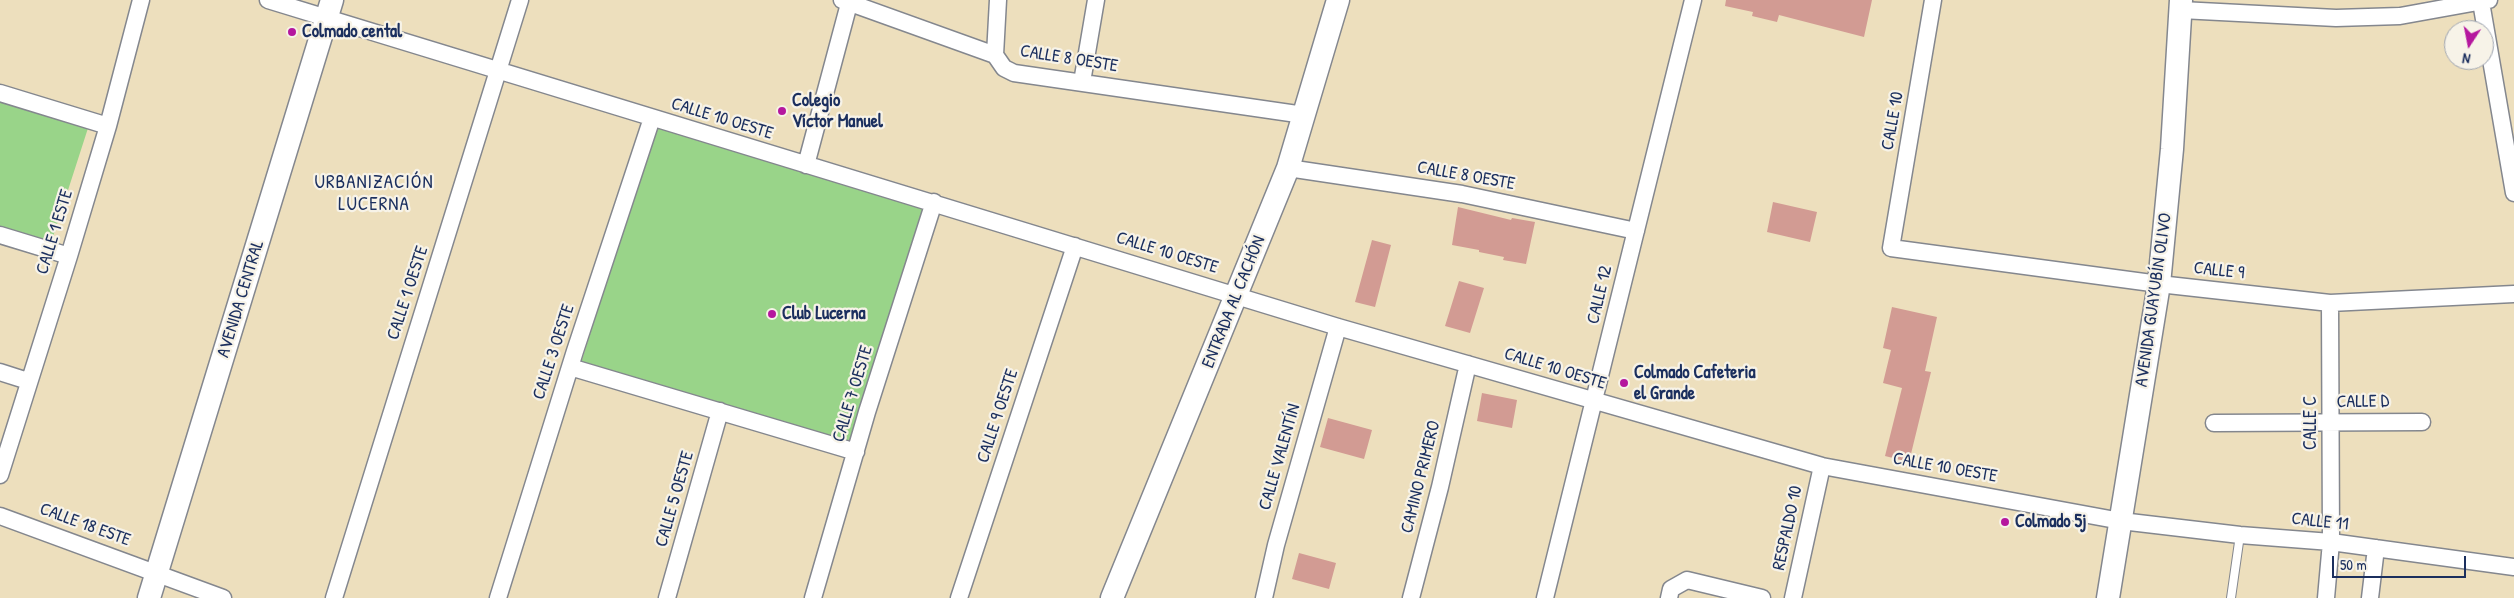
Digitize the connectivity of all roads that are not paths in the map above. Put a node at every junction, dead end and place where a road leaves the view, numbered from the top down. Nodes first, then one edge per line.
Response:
1 (141, 0) edge
2 (268, 0) edge
3 (520, 0) edge
4 (998, 0) edge
5 (1096, 0) edge
6 (1338, 0) edge
7 (1692, 0) edge
8 (1933, 0) edge
9 (847, 1) edge
10 (2485, 1) edge
11 (2181, 5) edge
12 (329, 9) edge
13 (995, 55) junction
14 (499, 72) junction
15 (1082, 82) junction
16 (0, 93) edge
17 (1304, 115) junction
18 (652, 118) junction
19 (108, 126) junction
20 (806, 166) junction
21 (1288, 168) junction
22 (2514, 193) edge
23 (934, 202) junction
24 (1636, 230) junction
25 (0, 235) edge
26 (1075, 246) junction
27 (1891, 248) joint
28 (69, 256) junction
29 (2159, 284) junction
30 (2514, 294) edge
31 (1237, 296) junction
32 (2330, 303) junction
33 (1338, 327) junction
34 (1468, 364) junction
35 (570, 367) junction
36 (0, 372) edge
37 (28, 381) junction
38 (1595, 402) junction
39 (720, 411) junction
40 (2422, 422) dead end
41 (2214, 423) dead end
42 (2331, 423) junction
43 (856, 452) junction
44 (1822, 466) junction
45 (0, 475) edge
46 (0, 516) edge
47 (2121, 521) junction
48 (2240, 535) junction
49 (2330, 542) junction
50 (2376, 548) junction
51 (2514, 567) edge
52 (158, 572) junction
53 (149, 598) edge
54 (223, 598) edge
55 (334, 598) edge
56 (498, 598) edge
57 (667, 598) edge
58 (813, 598) edge
59 (959, 598) edge
60 (1112, 598) edge
61 (1264, 598) edge
62 (1411, 598) edge
63 (1545, 598) edge
64 (1669, 598) edge
65 (1762, 598) edge
66 (1793, 598) edge
67 (2108, 598) edge
68 (2231, 598) edge
69 (2326, 598) edge
70 (2370, 598) edge

1 - 19 street, CALLE 1 ESTE
2 - 12 street, CALLE 10 OESTE
3 - 14 street, CALLE 1 OESTE
4 - 13 street
5 - 15 street
6 - 17 main road, ENTRADA AL CACHÓN
7 - 24 street, CALLE 12
8 - 27 street, CALLE 10
9 - 13 street, CALLE 8 OESTE
9 - 20 street
10 - 11 street
10 - 22 street
11 - 29 main road, AVENIDA GUAYUBÍN OLIVO
12 - 14 street, CALLE 10 OESTE
12 - 52 main road, AVENIDA CENTRAL
13 - 15 street, CALLE 8 OESTE
14 - 18 street, CALLE 10 OESTE
14 - 55 street, CALLE 1 OESTE
15 - 17 street, CALLE 8 OESTE
16 - 19 street
17 - 21 main road, ENTRADA AL CACHÓN
18 - 20 street, CALLE 10 OESTE
18 - 35 street, CALLE 3 OESTE
19 - 28 street, CALLE 1 ESTE
20 - 23 street, CALLE 10 OESTE
21 - 24 street, CALLE 8 OESTE
21 - 31 main road, ENTRADA AL CACHÓN
23 - 26 street, CALLE 10 OESTE
23 - 43 street, CALLE 7 OESTE
24 - 38 street, CALLE 12
25 - 28 street
26 - 31 street, CALLE 10 OESTE
26 - 59 street, CALLE 9 OESTE
27 - 29 street, CALLE 9
28 - 37 street, CALLE 1 ESTE
29 - 32 street, CALLE 9
29 - 47 main road, AVENIDA GUAYUBÍN OLIVO
30 - 32 street, CALLE 9
31 - 33 street, CALLE 10 OESTE
31 - 60 main road, ENTRADA AL CACHÓN
32 - 42 street, CALLE C
33 - 34 street, CALLE 10 OESTE
33 - 61 street, CALLE VALENTÍN
34 - 38 street, CALLE 10 OESTE
34 - 62 street, CAMINO PRIMERO
35 - 39 street
35 - 56 street, CALLE 3 OESTE
36 - 37 street
37 - 45 street, CALLE 1 ESTE
38 - 44 street, CALLE 10 OESTE
38 - 63 street, CALLE 12
39 - 43 street
39 - 57 street, CALLE 5 OESTE
40 - 42 street, CALLE D
41 - 42 street, CALLE D
42 - 49 street, CALLE C
43 - 58 street, CALLE 7 OESTE
44 - 47 street, CALLE 10 OESTE
44 - 66 street, RESPALDO 10
46 - 52 street, CALLE 18 ESTE
47 - 48 street, CALLE 11
47 - 67 main road, AVENIDA GUAYUBÍN OLIVO
48 - 49 street, CALLE 11
48 - 68 lane
49 - 50 street, CALLE 11
49 - 69 street, CALLE C
50 - 51 street, CALLE 11
50 - 70 street
52 - 53 main road, AVENIDA CENTRAL
52 - 54 street, CALLE 18 ESTE
64 - 65 street

